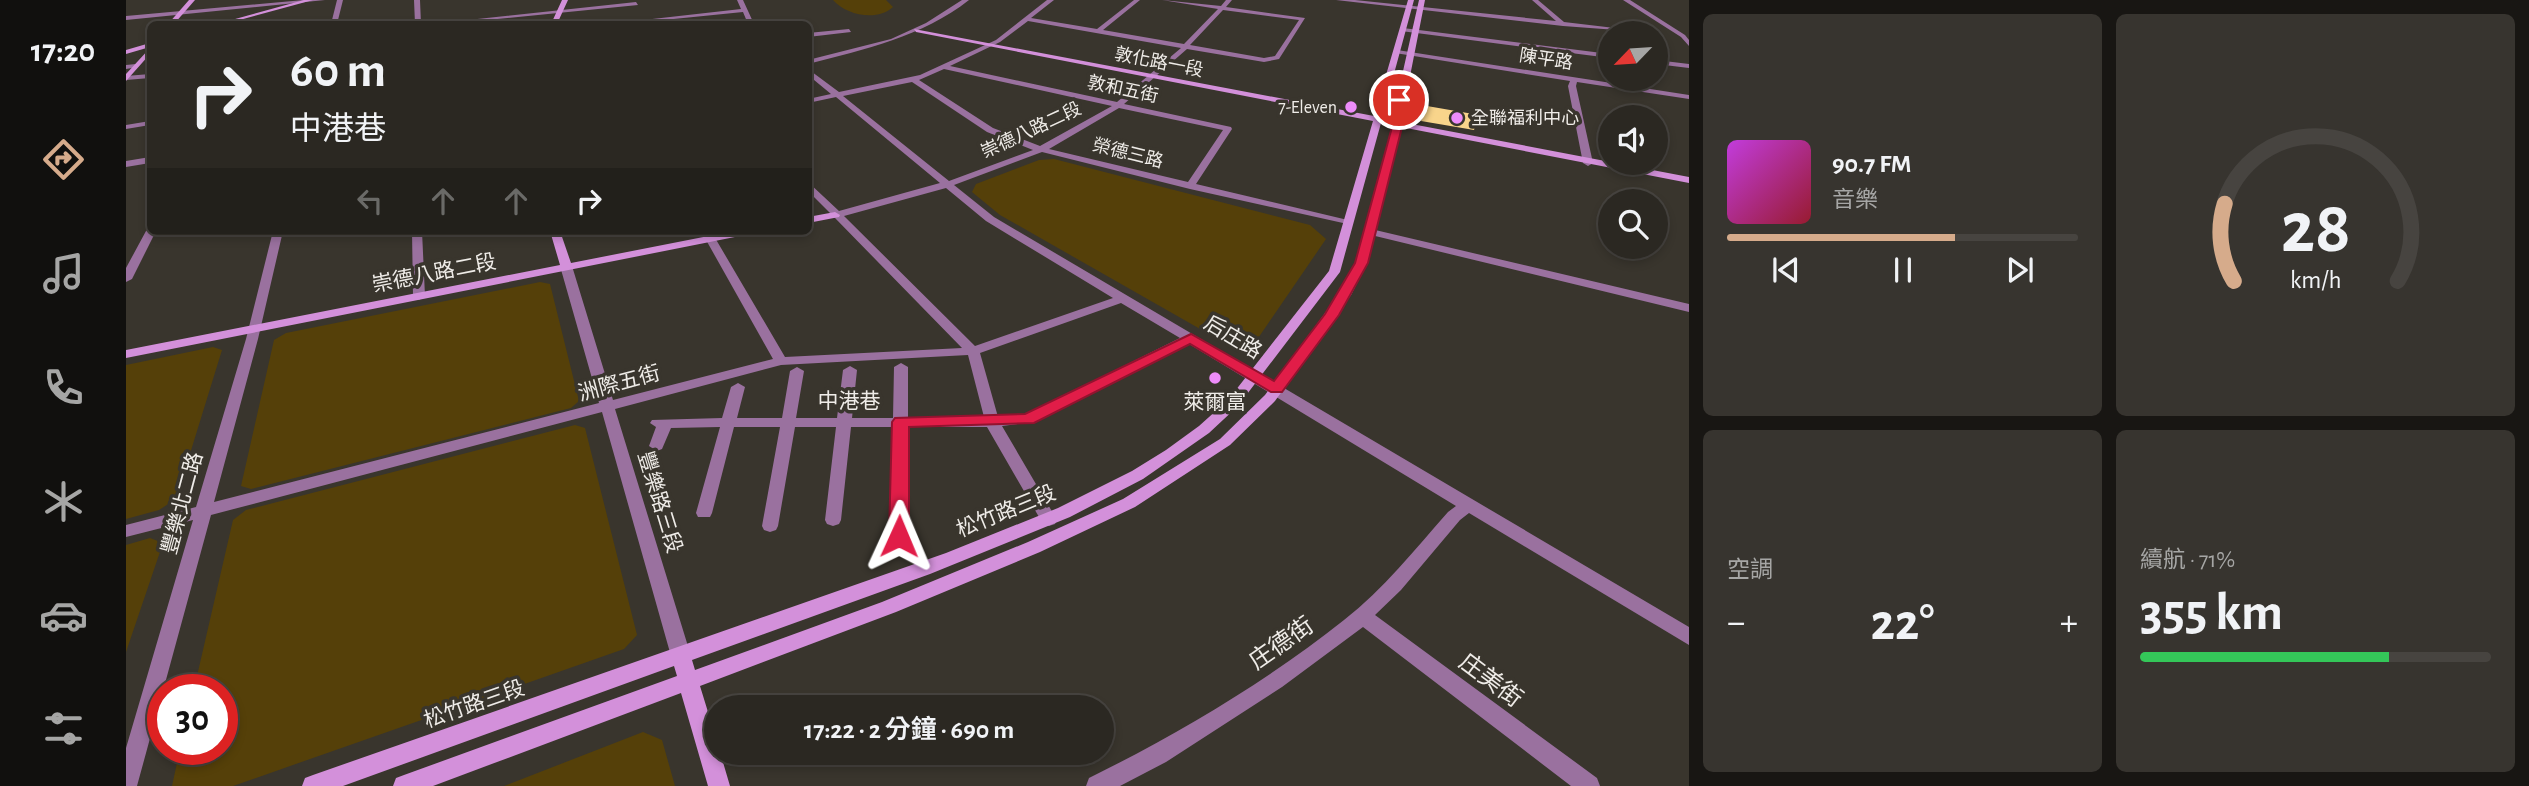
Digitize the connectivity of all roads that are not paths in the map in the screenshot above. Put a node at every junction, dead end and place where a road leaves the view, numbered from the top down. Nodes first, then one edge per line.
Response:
1 (192, 0) edge
2 (322, 0) edge
3 (340, 0) edge
4 (417, 0) edge
5 (565, 0) edge
6 (740, 0) edge
7 (966, 0) edge
8 (1051, 0) edge
9 (1137, 0) edge
10 (1165, 0) edge
11 (1229, 0) edge
12 (1339, 0) edge
13 (1535, 0) edge
14 (1626, 0) edge
15 (1638, 0) edge
16 (307, 1) edge
17 (636, 2) edge
18 (1410, 4) edge
19 (1421, 4) edge
20 (1223, 7) junction
21 (744, 10) junction
22 (560, 12) junction
23 (181, 13) junction
24 (126, 18) edge
25 (1026, 19) junction
26 (174, 21) edge
27 (234, 21) edge
28 (335, 21) edge
29 (418, 21) edge
30 (466, 21) edge
31 (556, 21) edge
32 (638, 21) edge
33 (647, 21) edge
34 (750, 21) edge
35 (1563, 24) junction
36 (1598, 27) edge
37 (916, 30) junction
38 (1403, 30) junction
39 (849, 31) dead end
40 (1099, 31) junction
41 (1414, 31) junction
42 (1668, 34) edge
43 (812, 35) edge
44 (1687, 35) edge
45 (1689, 44) edge
46 (992, 45) junction
47 (1184, 46) junction
48 (147, 48) edge
49 (147, 51) edge
50 (126, 52) edge
51 (1397, 52) junction
52 (1409, 54) junction
53 (1598, 54) edge
54 (812, 61) edge
55 (1668, 63) edge
56 (136, 66) junction
57 (1689, 66) edge
58 (126, 67) edge
59 (943, 67) junction
60 (812, 74) edge
61 (147, 76) edge
62 (1153, 77) junction
63 (126, 78) edge
64 (1574, 79) junction
65 (915, 80) junction
66 (838, 95) junction
67 (1689, 97) edge
68 (812, 100) edge
69 (1118, 104) junction
70 (1380, 120) junction
71 (1395, 123) junction
72 (147, 124) edge
73 (126, 127) edge
74 (1040, 149) junction
75 (147, 160) edge
76 (1588, 162) junction
77 (126, 163) edge
78 (1689, 181) edge
79 (947, 185) junction
80 (1190, 186) junction
81 (812, 189) edge
82 (835, 215) junction
83 (812, 219) edge
84 (1348, 223) junction
85 (1371, 232) junction
86 (149, 235) edge
87 (277, 235) edge
88 (417, 235) edge
89 (556, 235) edge
90 (709, 235) edge
91 (566, 266) junction
92 (126, 279) edge
93 (419, 296) junction
94 (1123, 298) junction
95 (1689, 308) edge
96 (254, 329) junction
97 (1191, 338) junction
98 (973, 351) junction
99 (126, 354) edge
100 (781, 361) junction
101 (901, 367) dead end
102 (850, 370) dead end
103 (797, 371) dead end
104 (1255, 377) junction
105 (738, 387) dead end
106 (1276, 389) junction
107 (606, 409) junction
108 (788, 422) junction
109 (844, 422) junction
110 (901, 422) junction
111 (992, 422) junction
112 (729, 423) junction
113 (657, 446) dead end
114 (1467, 506) junction
115 (203, 510) junction
116 (704, 513) dead end
117 (833, 520) dead end
118 (1049, 520) junction
119 (770, 526) dead end
120 (126, 531) edge
121 (899, 536) dead end
122 (1363, 616) junction
123 (1689, 637) edge
124 (681, 656) junction
125 (687, 681) junction
126 (126, 786) edge
127 (313, 786) edge
128 (404, 786) edge
129 (719, 786) edge
130 (1097, 786) edge
131 (1589, 786) edge

1 - 23 street
2 - 16 street
3 - 28 street
4 - 29 street
5 - 22 street
6 - 21 street
7 - 37 street
8 - 25 street
9 - 40 street
10 - 20 street
11 - 20 street, 崇德八路二段
12 - 18 street
13 - 35 street
14 - 44 street
15 - 44 street
16 - 23 street
16 - 27 street
17 - 22 street
17 - 32 street
18 - 19 street
18 - 38 street, 松竹路三段
19 - 35 street
19 - 41 street, 松竹路三段
20 - 47 street, 崇德八路二段
20 - 47 street
21 - 33 street
21 - 34 street
22 - 30 street
22 - 31 street
23 - 24 street
23 - 26 street
25 - 40 street
25 - 46 street
35 - 36 street
37 - 46 street, 敦化路一段
37 - 54 street
38 - 41 street
38 - 51 street, 松竹路三段
39 - 43 street
40 - 47 street
41 - 52 street, 松竹路三段
41 - 53 street
42 - 44 street
44 - 45 street
46 - 59 street
46 - 62 street, 敦化路一段
47 - 62 street, 崇德八路二段
48 - 50 street
49 - 56 street
51 - 52 street, 陳平路
51 - 70 street, 松竹路三段
52 - 64 street, 陳平路
52 - 71 street, 松竹路三段
55 - 57 street
56 - 58 street
56 - 63 street
59 - 65 street
59 - 69 street, 敦和五街
60 - 66 street, 后庄路
61 - 63 street
62 - 69 street, 崇德八路二段
62 - 70 street, 敦化路一段
64 - 67 street, 陳平路
64 - 76 street
65 - 66 street
65 - 74 street, 榮德三路
66 - 68 street
66 - 79 street, 后庄路
69 - 74 street, 崇德八路二段
69 - 80 street, 敦和五街
70 - 71 street, 敦化路一段
70 - 84 street, 松竹路三段
71 - 76 street, 敦化路一段
71 - 85 street, 松竹路三段
72 - 73 street
74 - 79 street, 崇德八路二段
74 - 80 street, 榮德三路
75 - 77 street
76 - 78 street, 敦化路一段
79 - 82 street, 崇德八路二段
79 - 94 street, 后庄路
80 - 84 street, 榮德三路
81 - 82 street
82 - 83 street, 崇德八路二段
82 - 98 street
84 - 104 street, 松竹路三段
85 - 95 street
85 - 106 street, 松竹路三段
86 - 92 street
87 - 96 street, 豐樂北二路
88 - 93 street
89 - 91 street, 豐樂路三段
90 - 91 street, 崇德八路二段
90 - 100 street
91 - 93 street, 崇德八路二段
91 - 107 street, 豐樂路三段
93 - 96 street, 崇德八路二段
94 - 97 street, 后庄路
94 - 98 street, 洲際五街
96 - 99 street, 崇德八路二段
96 - 115 street, 豐樂北二路
97 - 104 street, 后庄路
97 - 111 street, 中港巷
98 - 100 street, 洲際五街
98 - 111 street
100 - 107 street, 洲際五街
101 - 110 street
102 - 109 street
103 - 108 street
104 - 106 street, 后庄路
104 - 118 street, 松竹路三段
105 - 112 street
106 - 114 street, 后庄路
106 - 125 street, 松竹路三段
107 - 115 street, 洲際五街
107 - 124 street, 豐樂路三段
108 - 109 street, 中港巷
108 - 112 street, 中港巷
108 - 119 street
109 - 110 street, 中港巷
109 - 117 street
110 - 111 street, 中港巷
110 - 121 street
111 - 118 street
112 - 113 street, 中港巷
112 - 116 street
114 - 122 street, 庄德街
114 - 123 street, 后庄路
115 - 120 street, 洲際五街
115 - 126 street, 豐樂北二路
118 - 124 street, 松竹路三段
122 - 130 street, 庄德街
122 - 131 street, 庄美街
124 - 125 street, 豐樂路三段
124 - 127 street, 松竹路三段
125 - 128 street, 松竹路三段
125 - 129 street, 豐樂路三段

